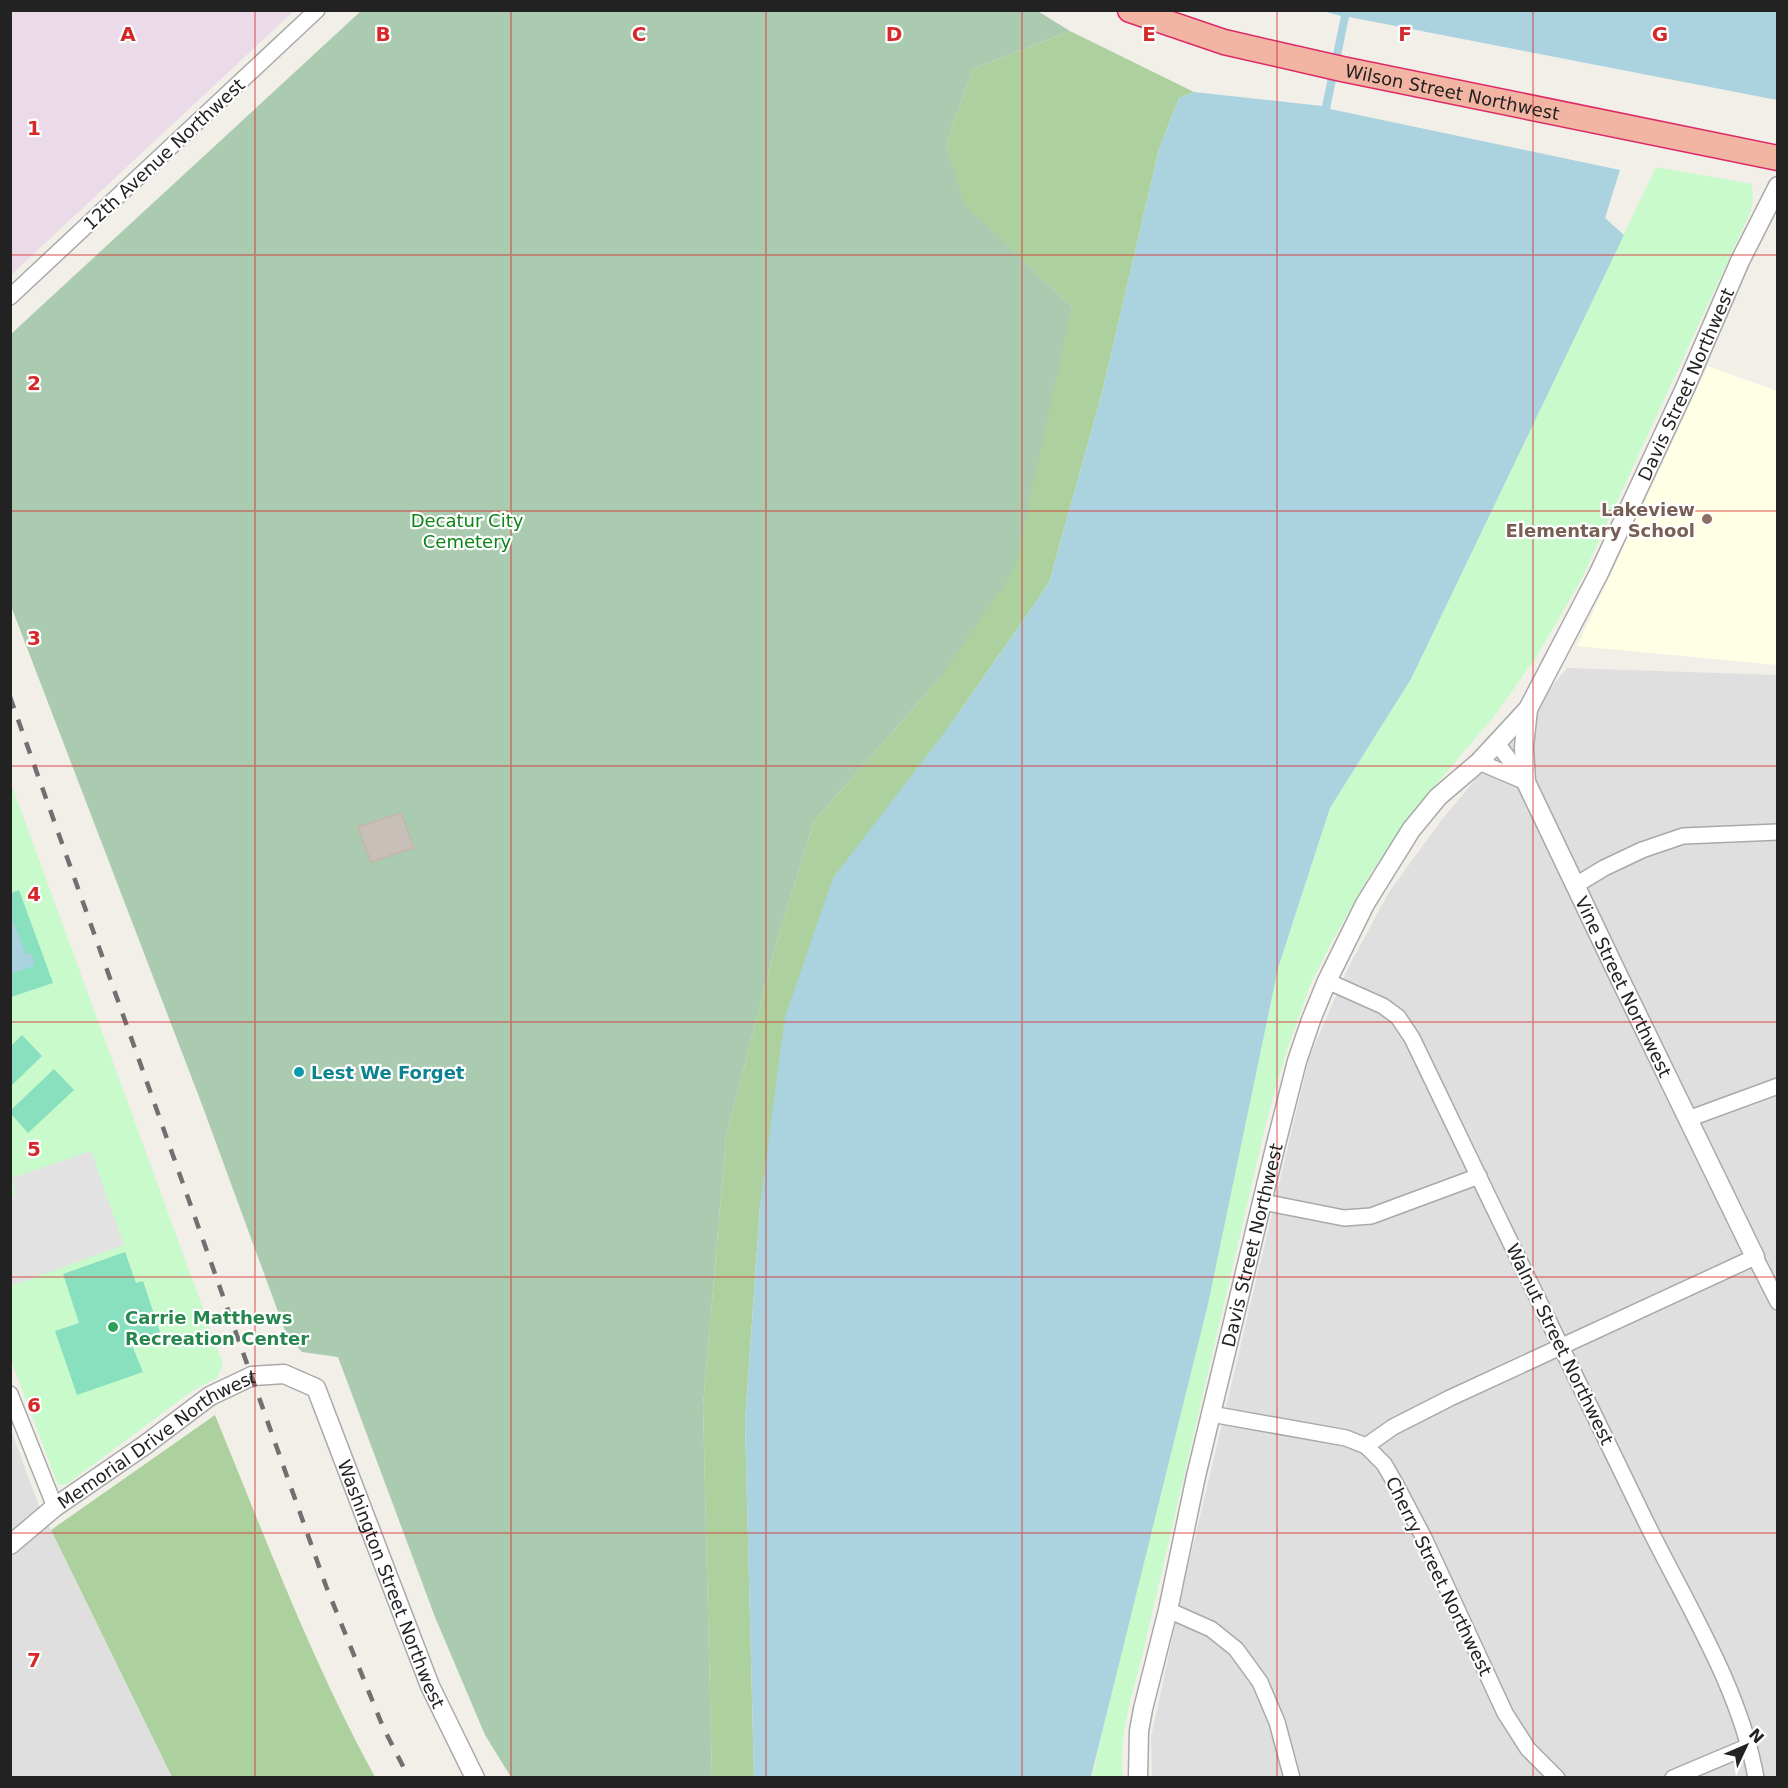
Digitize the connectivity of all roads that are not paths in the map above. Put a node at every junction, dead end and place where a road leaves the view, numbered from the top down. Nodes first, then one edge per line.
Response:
1 (317, 10) edge
2 (1130, 10) edge
3 (1778, 158) edge
4 (1778, 186) edge
5 (10, 297) edge
6 (1528, 710) junction
7 (1496, 742) junction
8 (1479, 762) junction
9 (1526, 782) junction
10 (1778, 832) edge
11 (1576, 885) junction
12 (1327, 981) junction
13 (1778, 1086) edge
14 (1688, 1119) junction
15 (1479, 1176) junction
16 (1263, 1202) junction
17 (1755, 1257) junction
18 (1778, 1302) edge
19 (1561, 1346) junction
20 (316, 1388) joint
21 (10, 1394) edge
22 (1211, 1414) junction
23 (1366, 1446) junction
24 (55, 1507) junction
25 (10, 1545) edge
26 (1168, 1610) junction
27 (1749, 1746) junction
28 (475, 1778) edge
29 (1138, 1778) edge
30 (1292, 1778) edge
31 (1557, 1778) edge
32 (1673, 1778) edge
33 (1756, 1778) edge

1 - 5 street, 12th Avenue Northwest
2 - 3 highway, Wilson Street Northwest
4 - 6 street, Davis Street Northwest
6 - 7 street, Davis Street Northwest
6 - 9 street, Vine Street Northwest
7 - 8 street, Davis Street Northwest
7 - 9 street
8 - 9 street
8 - 12 street, Davis Street Northwest
9 - 11 street, Vine Street Northwest
10 - 11 street
11 - 14 street, Vine Street Northwest
12 - 15 street, Walnut Street Northwest
12 - 16 street, Davis Street Northwest
13 - 14 street
14 - 17 street, Vine Street Northwest
15 - 16 street
15 - 19 street, Walnut Street Northwest
16 - 22 street, Davis Street Northwest
17 - 18 street
17 - 19 street
19 - 23 street
19 - 27 street, Walnut Street Northwest
20 - 24 street, Memorial Drive Northwest
20 - 28 street, Washington Street Northwest
21 - 24 street
22 - 23 street, Cherry Street Northwest
22 - 26 street, Davis Street Northwest
23 - 31 street, Cherry Street Northwest
24 - 25 street, Memorial Drive Northwest
26 - 29 street, Davis Street Northwest
26 - 30 street
27 - 32 street
27 - 33 street, Walnut Street Northwest

